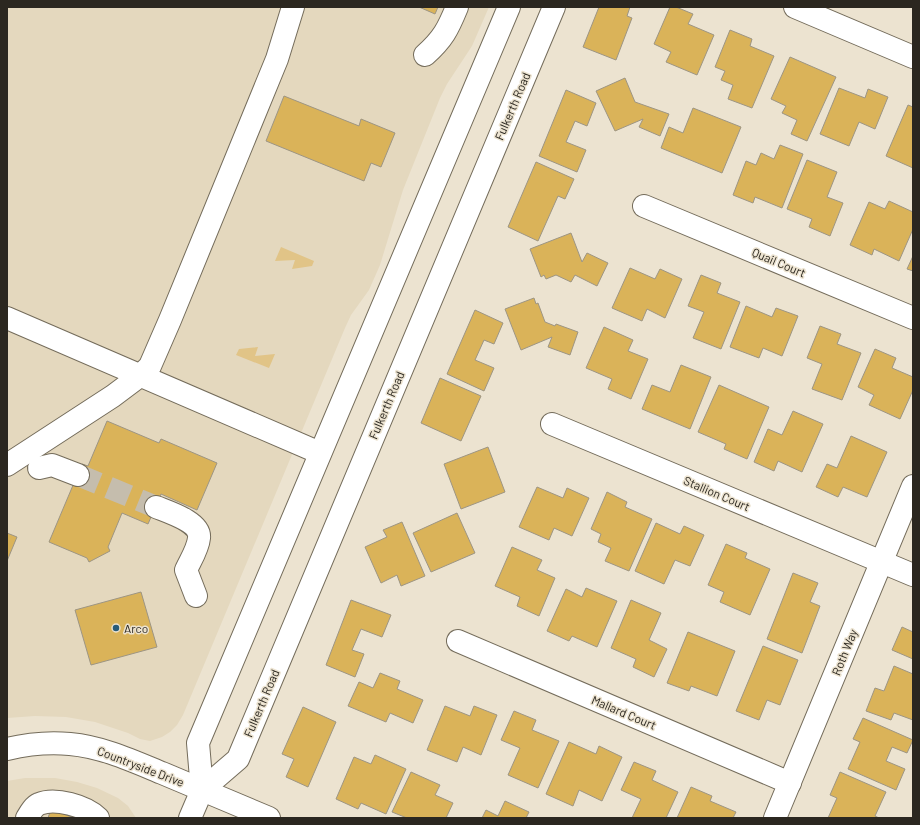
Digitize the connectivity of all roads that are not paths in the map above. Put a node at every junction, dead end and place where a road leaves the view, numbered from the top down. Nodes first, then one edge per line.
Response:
1 (293, 7) edge
2 (457, 7) edge
3 (509, 7) edge
4 (554, 7) edge
5 (795, 7) edge
6 (824, 13) edge
7 (425, 55) dead end
8 (913, 57) edge
9 (644, 206) dead end
10 (7, 318) edge
11 (913, 318) edge
12 (141, 375) junction
13 (552, 424) dead end
14 (320, 453) junction
15 (7, 465) edge
16 (39, 468) dead end
17 (78, 474) tunnel mouth
18 (913, 486) edge
19 (156, 507) tunnel mouth
20 (882, 562) junction
21 (913, 575) edge
22 (196, 596) dead end
23 (458, 641) dead end
24 (7, 749) edge
25 (790, 783) junction
26 (202, 790) junction
27 (27, 818) edge
28 (98, 818) edge
29 (190, 818) edge
30 (269, 818) edge
31 (776, 818) edge

1 - 12 street
2 - 7 street
3 - 14 street, Fulkerth Road
4 - 26 street, Fulkerth Road
5 - 6 street
6 - 8 street
9 - 11 street, Quail Court
10 - 12 street
12 - 14 street
12 - 15 street
13 - 20 street, Stallion Court
14 - 26 street, Fulkerth Road
16 - 17 street
18 - 20 street, Roth Way
19 - 22 street
20 - 21 street, Stallion Court
20 - 25 street, Roth Way
23 - 25 street, Mallard Court
24 - 26 street, Countryside Drive
25 - 31 street, Roth Way
26 - 29 street, Fulkerth Road
26 - 30 street, Countryside Drive
27 - 28 street

